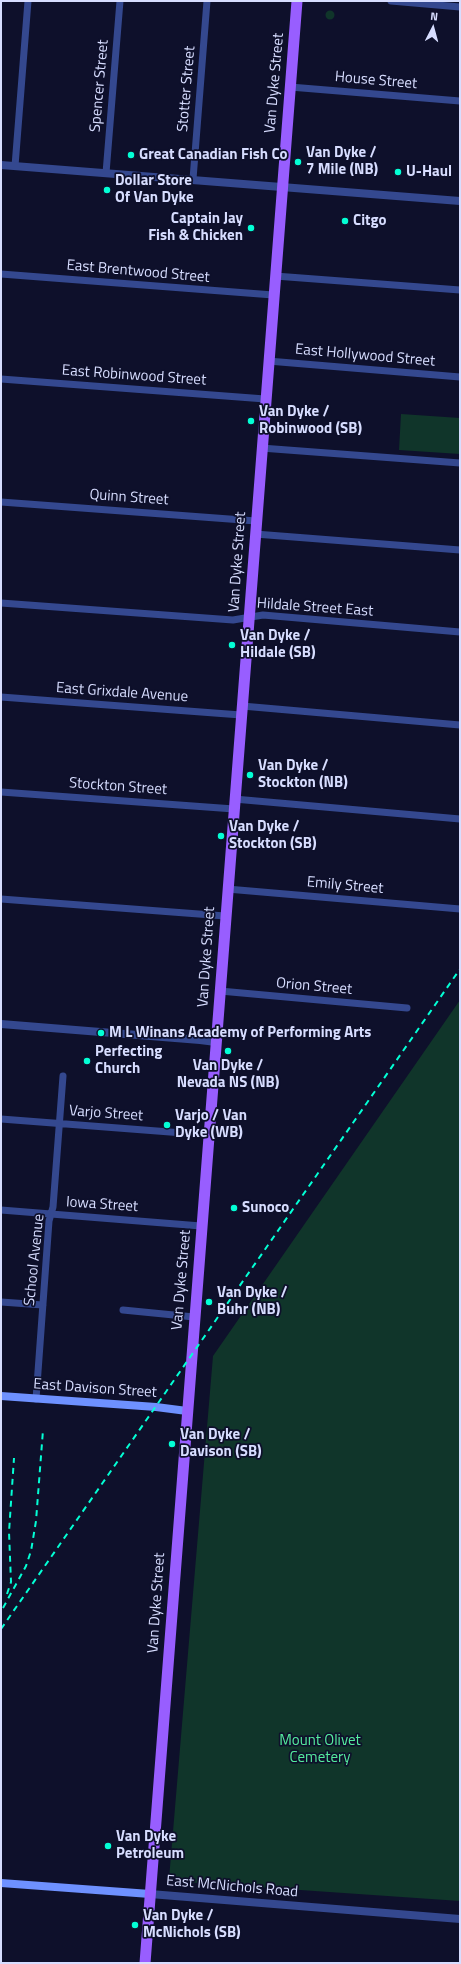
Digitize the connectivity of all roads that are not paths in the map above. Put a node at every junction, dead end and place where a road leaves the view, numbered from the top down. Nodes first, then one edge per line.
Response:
1 (28, 1) edge
2 (120, 1) edge
3 (207, 1) edge
4 (297, 1) edge
5 (391, 1) edge
6 (460, 6) edge
7 (290, 87) junction
8 (460, 101) edge
9 (1, 165) edge
10 (15, 166) junction
11 (106, 173) junction
12 (193, 180) junction
13 (282, 186) junction
14 (460, 201) edge
15 (1, 274) edge
16 (275, 276) junction
17 (460, 290) edge
18 (273, 295) junction
19 (268, 361) junction
20 (460, 376) edge
21 (1, 379) edge
22 (265, 400) junction
23 (262, 448) junction
24 (460, 463) edge
25 (1, 502) edge
26 (256, 520) junction
27 (255, 534) junction
28 (460, 550) edge
29 (1, 603) edge
30 (248, 617) junction
31 (460, 632) edge
32 (1, 697) edge
33 (241, 711) junction
34 (460, 725) edge
35 (1, 792) edge
36 (234, 804) junction
37 (460, 819) edge
38 (228, 889) junction
39 (1, 899) edge
40 (460, 909) edge
41 (226, 916) junction
42 (220, 991) junction
43 (407, 1008) dead end
44 (1, 1024) edge
45 (216, 1042) junction
46 (63, 1076) dead end
47 (1, 1119) edge
48 (60, 1123) junction
49 (208, 1135) junction
50 (1, 1210) edge
51 (51, 1214) junction
52 (202, 1226) junction
53 (1, 1302) edge
54 (43, 1305) junction
55 (123, 1310) dead end
56 (194, 1316) junction
57 (1, 1396) edge
58 (36, 1399) junction
59 (187, 1410) junction
60 (1, 1883) edge
61 (150, 1894) junction
62 (460, 1919) edge
63 (145, 1963) edge

1 - 10 street
2 - 11 street, Spencer Street
3 - 12 street, Stotter Street
4 - 7 main road, Van Dyke Street
5 - 6 street
7 - 8 street, House Street
7 - 13 main road, Van Dyke Street
9 - 10 street
10 - 11 street
11 - 12 street
12 - 13 street
13 - 14 street
13 - 16 main road, Van Dyke Street
15 - 18 street, East Brentwood Street
16 - 17 street
16 - 18 main road, Van Dyke Street
18 - 19 main road, Van Dyke Street
19 - 20 street, East Hollywood Street
19 - 22 main road, Van Dyke Street
21 - 22 street, East Robinwood Street
22 - 23 main road, Van Dyke Street
23 - 24 street
23 - 26 main road, Van Dyke Street
25 - 26 street, Quinn Street
26 - 27 main road, Van Dyke Street
27 - 28 street
27 - 30 main road, Van Dyke Street
29 - 30 street, Hildale Street East
30 - 31 street, Hildale Street East
30 - 33 main road, Van Dyke Street
32 - 33 street, East Grixdale Avenue
33 - 34 street, East Grixdale Avenue
33 - 36 main road, Van Dyke Street
35 - 36 street, Stockton Street
36 - 37 street, Stockton Street
36 - 38 main road, Van Dyke Street
38 - 40 street, Emily Street
38 - 41 main road, Van Dyke Street
39 - 41 street
41 - 42 main road, Van Dyke Street
42 - 43 street, Orion Street
42 - 45 main road, Van Dyke Street
44 - 45 street
45 - 49 main road, Van Dyke Street
46 - 48 street, School Avenue
47 - 48 street, Varjo Street
48 - 49 street, Varjo Street
48 - 51 street, School Avenue
49 - 52 main road, Van Dyke Street
50 - 51 street, Iowa Street
51 - 52 street, Iowa Street
51 - 54 street, School Avenue
52 - 56 main road, Van Dyke Street
53 - 54 street
54 - 58 street, School Avenue
55 - 56 street
56 - 59 main road, Van Dyke Street
57 - 58 main road, East Davison Street
58 - 59 main road, East Davison Street
59 - 61 main road, Van Dyke Street
60 - 61 main road, East McNichols Road
61 - 62 street, East McNichols Road
61 - 63 main road, Van Dyke Street

